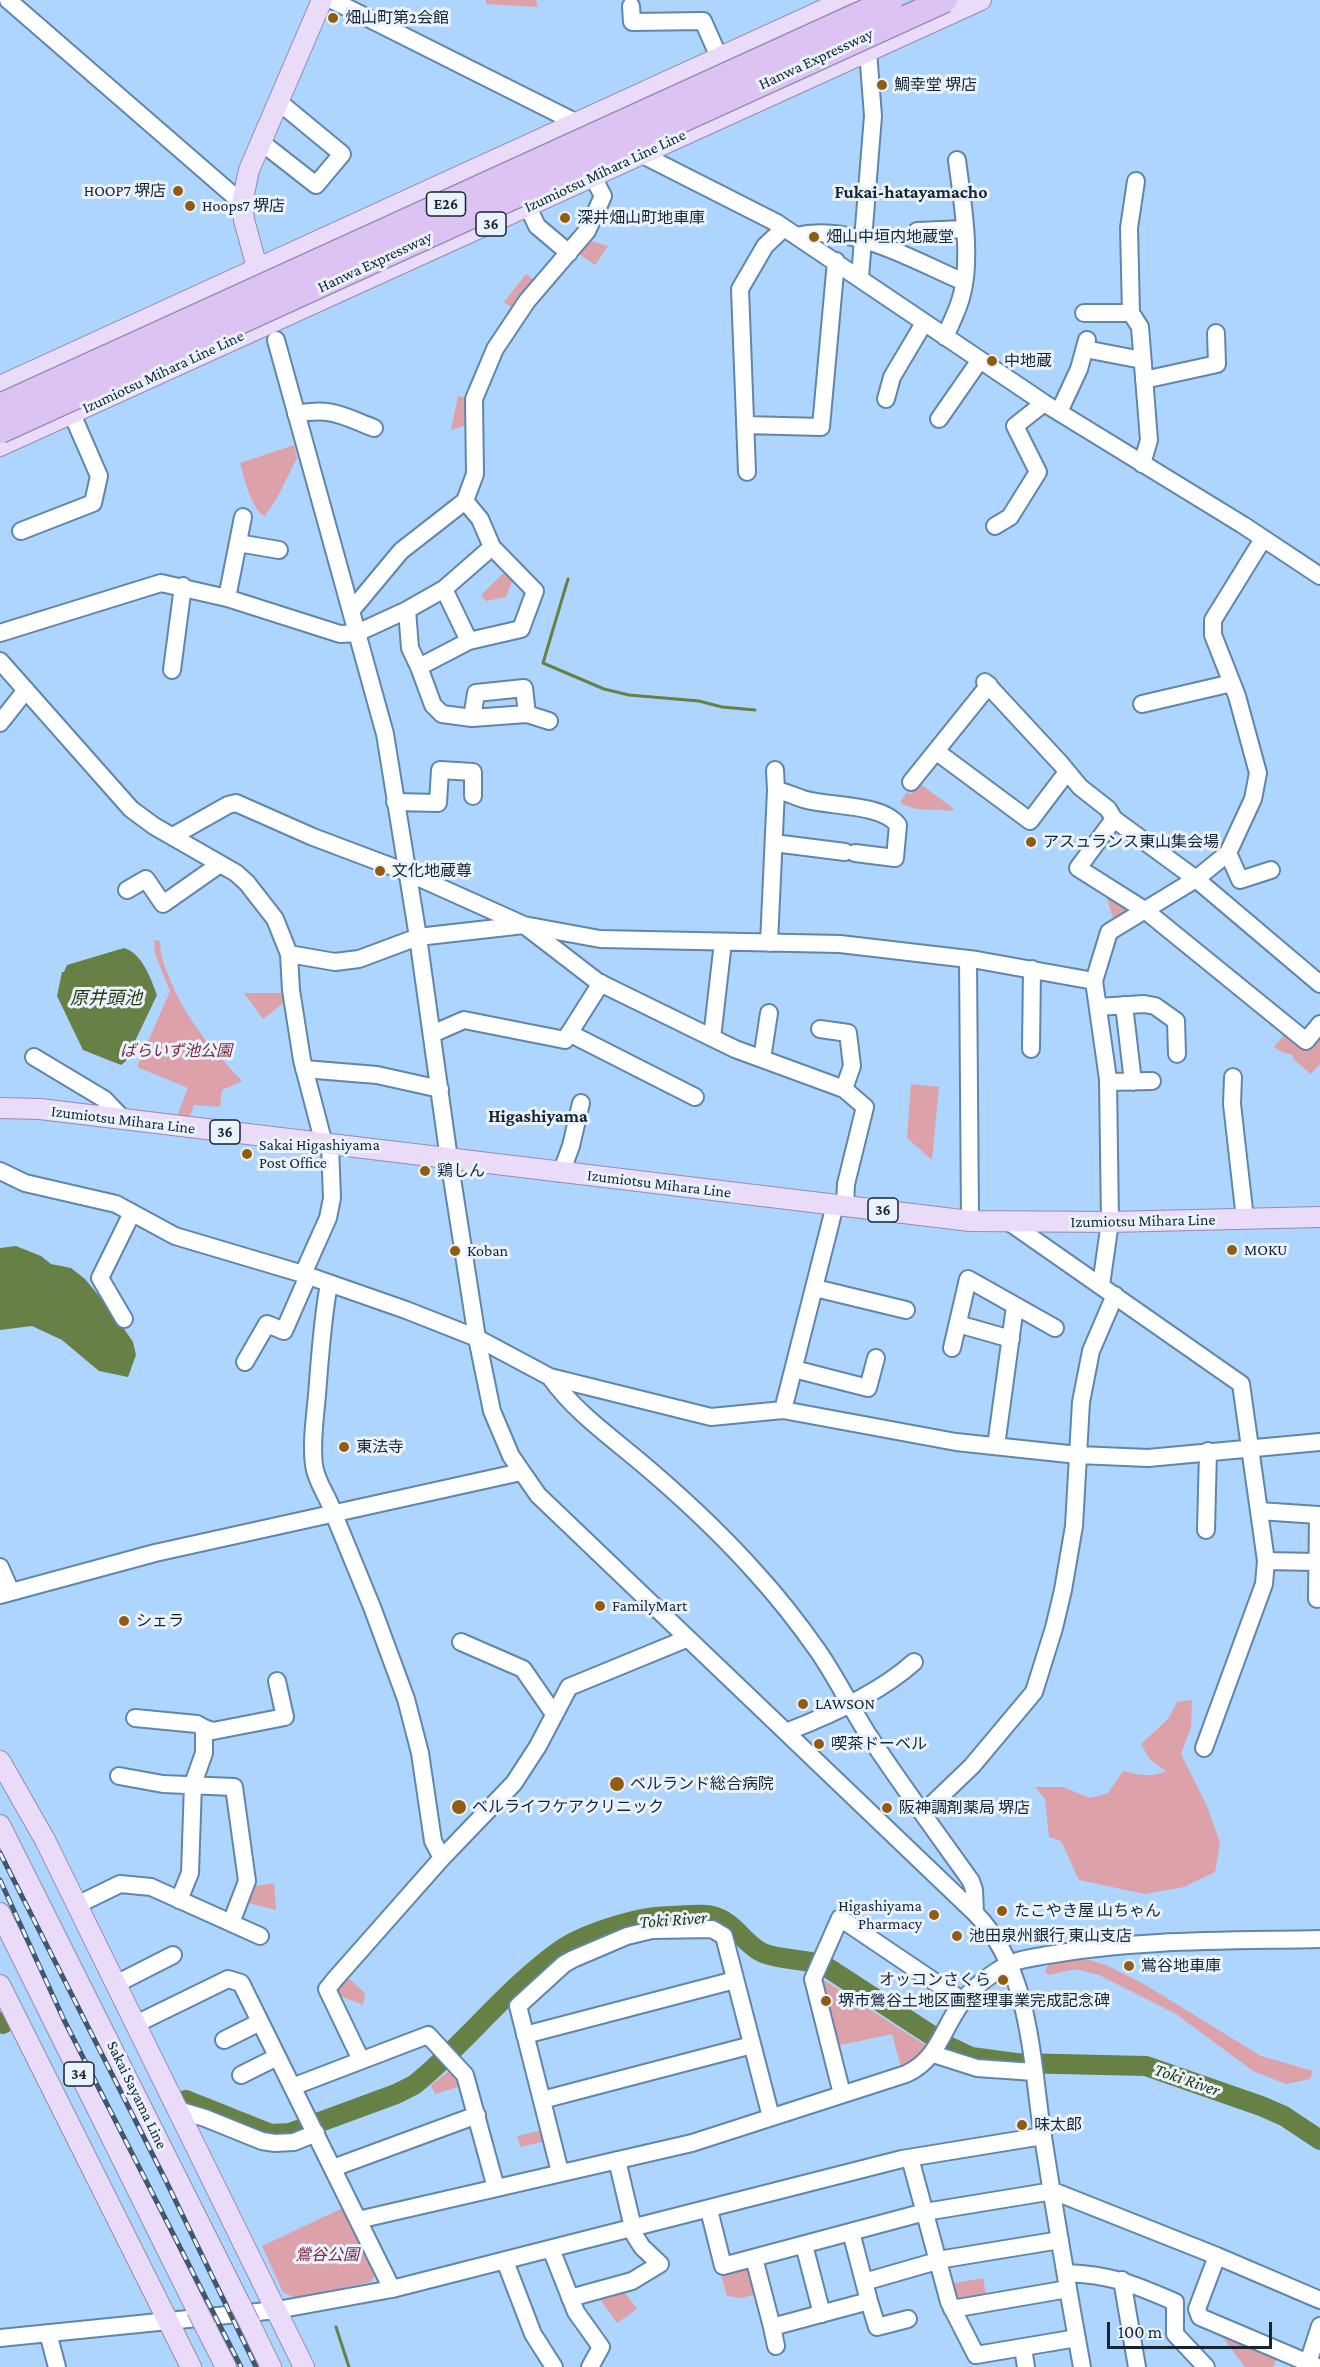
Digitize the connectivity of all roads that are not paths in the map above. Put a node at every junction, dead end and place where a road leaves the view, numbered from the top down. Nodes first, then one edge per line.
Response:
1 (8, 0) edge
2 (322, 0) edge
3 (332, 0) edge
4 (845, 0) edge
5 (860, 0) edge
6 (891, 0) edge
7 (945, 0) edge
8 (981, 0) edge
9 (631, 6) dead end
10 (868, 51) junction
11 (719, 57) junction
12 (279, 102) junction
13 (576, 123) junction
14 (261, 142) junction
15 (641, 154) junction
16 (957, 160) dead end
17 (593, 177) junction
18 (1136, 181) dead end
19 (242, 203) junction
20 (528, 207) junction
21 (965, 229) junction
22 (917, 231) dead end
23 (790, 232) junction
24 (863, 239) junction
25 (569, 253) junction
26 (836, 261) junction
27 (258, 270) junction
28 (860, 277) junction
29 (964, 282) junction
30 (1084, 313) dead end
31 (1131, 313) junction
32 (924, 323) junction
33 (274, 331) junction
34 (1216, 333) dead end
35 (945, 337) junction
36 (980, 360) junction
37 (1142, 360) junction
38 (1144, 380) junction
39 (0, 386) edge
40 (886, 399) dead end
41 (1044, 403) junction
42 (0, 406) edge
43 (1059, 412) junction
44 (72, 414) junction
45 (296, 414) junction
46 (939, 419) dead end
47 (745, 425) junction
48 (374, 428) dead end
49 (0, 431) edge
50 (0, 446) edge
51 (1142, 464) junction
52 (747, 472) dead end
53 (465, 501) junction
54 (243, 517) dead end
55 (995, 526) dead end
56 (21, 531) dead end
57 (1263, 538) junction
58 (238, 543) junction
59 (492, 547) junction
60 (279, 550) dead end
61 (1320, 576) edge
62 (183, 586) junction
63 (444, 588) junction
64 (227, 598) junction
65 (407, 610) junction
66 (351, 611) junction
67 (0, 633) edge
68 (357, 633) junction
69 (469, 641) junction
70 (0, 662) edge
71 (419, 667) junction
72 (172, 670) dead end
73 (1232, 683) junction
74 (26, 690) junction
75 (1142, 704) dead end
76 (526, 714) junction
77 (472, 718) junction
78 (549, 721) dead end
79 (0, 723) edge
80 (937, 752) junction
81 (775, 770) dead end
82 (1067, 772) junction
83 (911, 782) dead end
84 (776, 790) junction
85 (473, 796) dead end
86 (395, 802) junction
87 (1114, 819) junction
88 (173, 836) junction
89 (774, 843) junction
90 (1228, 853) junction
91 (220, 864) junction
92 (1271, 870) dead end
93 (406, 872) junction
94 (1196, 879) junction
95 (127, 890) dead end
96 (1146, 911) junction
97 (524, 925) junction
98 (418, 937) junction
99 (723, 942) junction
100 (769, 943) junction
101 (289, 954) junction
102 (968, 959) junction
103 (1032, 969) junction
104 (1318, 978) edge
105 (1095, 981) junction
106 (601, 984) junction
107 (1124, 1005) junction
108 (1098, 1007) junction
109 (769, 1012) dead end
110 (1319, 1027) edge
111 (820, 1029) dead end
112 (569, 1033) junction
113 (432, 1034) junction
114 (712, 1038) junction
115 (1031, 1049) dead end
116 (1177, 1054) dead end
117 (34, 1057) dead end
118 (762, 1059) junction
119 (304, 1069) junction
120 (1233, 1077) dead end
121 (1152, 1081) dead end
122 (1108, 1082) junction
123 (1133, 1082) junction
124 (440, 1089) junction
125 (844, 1089) junction
126 (695, 1097) dead end
127 (581, 1103) dead end
128 (0, 1108) edge
129 (124, 1120) junction
130 (327, 1145) junction
131 (449, 1159) junction
132 (0, 1171) edge
133 (561, 1173) junction
134 (840, 1205) junction
135 (132, 1213) junction
136 (1320, 1217) edge
137 (1245, 1219) junction
138 (970, 1221) junction
139 (1009, 1222) junction
140 (1110, 1222) junction
141 (306, 1275) junction
142 (329, 1284) junction
143 (815, 1288) junction
144 (1108, 1290) junction
145 (1015, 1306) junction
146 (906, 1310) dead end
147 (124, 1319) dead end
148 (958, 1324) junction
149 (1055, 1328) dead end
150 (477, 1338) junction
151 (1011, 1339) junction
152 (952, 1348) dead end
153 (876, 1358) dead end
154 (245, 1362) dead end
155 (794, 1369) junction
156 (550, 1377) junction
157 (783, 1410) junction
158 (1320, 1442) edge
159 (996, 1446) junction
160 (1249, 1447) junction
161 (1208, 1451) junction
162 (1078, 1455) junction
163 (521, 1472) junction
164 (1259, 1511) junction
165 (333, 1512) junction
166 (1206, 1530) dead end
167 (1266, 1561) junction
168 (1316, 1562) junction
169 (0, 1567) edge
170 (6, 1593) edge
171 (1317, 1599) dead end
172 (686, 1639) junction
173 (461, 1642) dead end
174 (914, 1662) dead end
175 (278, 1681) dead end
176 (848, 1703) junction
177 (554, 1714) junction
178 (135, 1718) dead end
179 (204, 1728) junction
180 (786, 1732) junction
181 (1204, 1748) dead end
182 (0, 1761) edge
183 (119, 1776) dead end
184 (193, 1784) junction
185 (923, 1813) junction
186 (0, 1825) edge
187 (442, 1858) junction
188 (179, 1900) junction
189 (77, 1905) junction
190 (0, 1913) edge
191 (975, 1913) junction
192 (231, 1923) junction
193 (260, 1936) dead end
194 (1320, 1939) edge
195 (173, 1955) dead end
196 (1008, 1964) junction
197 (735, 1980) junction
198 (116, 1984) junction
199 (0, 1985) edge
200 (963, 2001) junction
201 (260, 2022) junction
202 (136, 2024) junction
203 (525, 2035) junction
204 (224, 2040) dead end
205 (752, 2045) junction
206 (937, 2045) junction
207 (278, 2057) junction
208 (362, 2060) junction
209 (1033, 2065) junction
210 (241, 2075) dead end
211 (292, 2086) junction
212 (842, 2094) junction
213 (542, 2100) junction
214 (178, 2110) junction
215 (477, 2115) junction
216 (771, 2117) junction
217 (313, 2128) junction
218 (1043, 2136) junction
219 (910, 2158) junction
220 (616, 2160) junction
221 (333, 2168) junction
222 (560, 2172) junction
223 (496, 2188) junction
224 (1053, 2191) junction
225 (709, 2210) junction
226 (925, 2212) junction
227 (358, 2220) junction
228 (633, 2228) junction
229 (851, 2232) junction
230 (1060, 2240) junction
231 (804, 2245) junction
232 (551, 2249) junction
233 (1217, 2256) junction
234 (754, 2258) junction
235 (505, 2261) junction
236 (938, 2261) junction
237 (1122, 2280) junction
238 (1067, 2281) junction
239 (864, 2282) junction
240 (392, 2289) junction
241 (570, 2298) junction
242 (1320, 2300) edge
243 (869, 2301) junction
244 (952, 2309) junction
245 (277, 2310) junction
246 (822, 2314) junction
247 (908, 2319) dead end
248 (168, 2322) junction
249 (1320, 2326) edge
250 (772, 2327) junction
251 (48, 2334) junction
252 (0, 2338) edge
253 (1077, 2338) junction
254 (776, 2346) dead end
255 (1023, 2348) junction
256 (1313, 2365) edge
257 (57, 2367) edge
258 (191, 2367) edge
259 (226, 2367) edge
260 (271, 2367) edge
261 (304, 2367) edge
262 (554, 2367) edge
263 (590, 2367) edge
264 (1026, 2367) edge
265 (1082, 2367) edge
266 (1137, 2367) edge
267 (1206, 2367) edge

1 - 19 street
2 - 12 main road
3 - 13 street
4 - 11 main road
5 - 10 street
6 - 42 highway, Hanwa Expressway / E26, bridge
7 - 49 highway, Hanwa Expressway / E26, bridge
8 - 10 main road, Izumiotsu Mihara Line Line / 36
9 - 11 street
10 - 15 main road, Izumiotsu Mihara Line Line / 36
10 - 24 street
11 - 13 main road
12 - 14 main road
12 - 14 street
13 - 15 street
13 - 27 main road
14 - 19 main road
15 - 17 main road, Izumiotsu Mihara Line Line / 36
15 - 23 street
16 - 21 street
17 - 20 main road, Izumiotsu Mihara Line Line / 36
17 - 25 street
18 - 31 street
19 - 27 main road
20 - 25 street
20 - 33 main road, Izumiotsu Mihara Line Line / 36
21 - 22 street
21 - 29 street
23 - 24 street
23 - 26 street
23 - 47 street
24 - 28 street
24 - 29 street
25 - 53 street
26 - 28 street
26 - 47 street
27 - 33 main road
27 - 39 main road
28 - 32 street
29 - 35 street
30 - 31 street
31 - 37 street
32 - 35 street
32 - 40 street
33 - 44 main road, Izumiotsu Mihara Line Line / 36
33 - 45 street
34 - 38 street
35 - 36 street
36 - 41 street
36 - 46 street
37 - 38 street
37 - 43 street
38 - 51 street
41 - 43 street
41 - 55 street
43 - 51 street
44 - 50 main road, Izumiotsu Mihara Line Line / 36
44 - 56 street
45 - 48 street
45 - 66 street
47 - 52 street
51 - 57 street
53 - 59 street
53 - 66 street
54 - 58 street
57 - 61 street
57 - 73 street
58 - 60 street
58 - 64 street
59 - 63 street
59 - 69 street
62 - 64 street
62 - 67 street
62 - 72 street
63 - 65 street
63 - 69 street
64 - 68 street
65 - 68 street
65 - 71 street
66 - 68 street
68 - 86 street
69 - 71 street
70 - 74 street
71 - 77 street
73 - 75 street
73 - 90 street
74 - 79 street
74 - 88 street
76 - 77 street
76 - 77 street
76 - 78 street
80 - 82 street
80 - 82 street
80 - 83 street
81 - 84 street
82 - 87 street
84 - 89 street
84 - 89 street
85 - 86 street
86 - 93 street
87 - 94 street
87 - 96 street
88 - 91 street
88 - 93 street
89 - 100 street
90 - 92 street
90 - 94 street
91 - 95 street
91 - 101 street
93 - 97 street
93 - 98 street
94 - 96 street
94 - 104 street
96 - 105 street
96 - 110 street
97 - 98 street
97 - 99 street
97 - 106 street
98 - 101 street
98 - 113 street
99 - 100 street
99 - 114 street
100 - 102 street
101 - 119 street
102 - 103 street
102 - 138 street
103 - 105 street
103 - 115 street
105 - 108 street
106 - 112 street
106 - 114 street
107 - 108 street
107 - 116 street
107 - 123 street
108 - 122 street
109 - 118 street
111 - 125 street
112 - 113 street
112 - 126 street
113 - 124 street
114 - 118 street
117 - 129 street
118 - 125 street
119 - 124 street
119 - 130 street
120 - 137 street
121 - 123 street
122 - 123 street
122 - 140 street
124 - 131 street
125 - 134 street
127 - 133 street
128 - 129 main road, Izumiotsu Mihara Line / 36
129 - 130 main road, Izumiotsu Mihara Line / 36
130 - 131 main road, Izumiotsu Mihara Line / 36
130 - 141 street
131 - 133 main road, Izumiotsu Mihara Line / 36
131 - 150 street
132 - 135 street
133 - 134 main road, Izumiotsu Mihara Line / 36
134 - 138 main road, Izumiotsu Mihara Line / 36
134 - 143 street
135 - 141 street
135 - 147 street
136 - 137 main road, Izumiotsu Mihara Line / 36
137 - 140 main road, Izumiotsu Mihara Line / 36
138 - 139 main road, Izumiotsu Mihara Line / 36
139 - 140 main road, Izumiotsu Mihara Line / 36
139 - 144 street
140 - 144 street
141 - 142 street
141 - 154 street
142 - 150 street
142 - 165 street
143 - 146 street
143 - 155 street
144 - 160 street
144 - 162 street
145 - 148 street
145 - 149 street
145 - 151 street
148 - 151 street
148 - 152 street
150 - 156 street
150 - 163 street
151 - 159 street
153 - 155 street
155 - 157 street
156 - 157 street
156 - 176 street
157 - 159 street
158 - 160 street
159 - 162 street
160 - 161 street
160 - 164 street
161 - 162 street
161 - 166 street
162 - 185 street
163 - 165 street
163 - 172 street
164 - 167 street
164 - 168 street
165 - 170 street
165 - 187 street
167 - 168 street
167 - 181 street
168 - 171 street
169 - 170 street
172 - 177 street
172 - 180 street
173 - 177 street
174 - 176 street
175 - 179 street
176 - 180 street
176 - 185 street
177 - 187 street
178 - 179 street
179 - 184 street
180 - 191 street
182 - 189 main road
183 - 184 street
184 - 188 street
184 - 192 street
185 - 191 street
186 - 260 main road, Sakai Sayama Line / 34
187 - 208 street
188 - 189 street
188 - 192 street
189 - 198 main road
190 - 259 main road, 34, bridge
191 - 196 street
192 - 193 street
194 - 196 street
195 - 198 street
196 - 200 street
196 - 209 street
197 - 203 street
197 - 203 street
197 - 205 street
198 - 202 main road
199 - 248 main road
200 - 206 street
200 - 212 street
201 - 202 street
201 - 204 street
201 - 207 street
202 - 214 main road
203 - 213 street
205 - 213 street
205 - 216 street
206 - 209 street
206 - 212 street
207 - 210 street
207 - 211 street
208 - 211 street
208 - 215 street
209 - 218 street
211 - 217 street
212 - 216 street
213 - 222 street
214 - 217 street
214 - 245 main road
215 - 221 street
215 - 223 street
216 - 220 street
217 - 221 street
218 - 219 street
218 - 224 street
219 - 225 street
219 - 226 street
220 - 222 street
220 - 228 street
221 - 227 street
222 - 223 street
223 - 227 street
224 - 226 street
224 - 230 street
224 - 233 street
225 - 228 street
225 - 234 street
226 - 229 street
226 - 236 street
227 - 240 street
228 - 232 street
228 - 241 street
229 - 231 street
229 - 239 street
230 - 236 street
230 - 238 street
231 - 234 street
231 - 246 street
232 - 235 street
232 - 241 street
233 - 242 street
233 - 256 street
234 - 250 street
235 - 240 street
235 - 262 street
236 - 239 street
236 - 244 street
237 - 238 street
237 - 266 street
237 - 267 street
238 - 244 street
238 - 253 street
239 - 243 street
240 - 245 street
241 - 263 street
243 - 246 street
243 - 247 street
244 - 255 street
245 - 248 street
245 - 261 main road
246 - 250 street
248 - 251 street
248 - 258 main road
249 - 256 street
250 - 254 street
251 - 252 street
251 - 257 street
253 - 255 street
253 - 265 street
255 - 264 street

